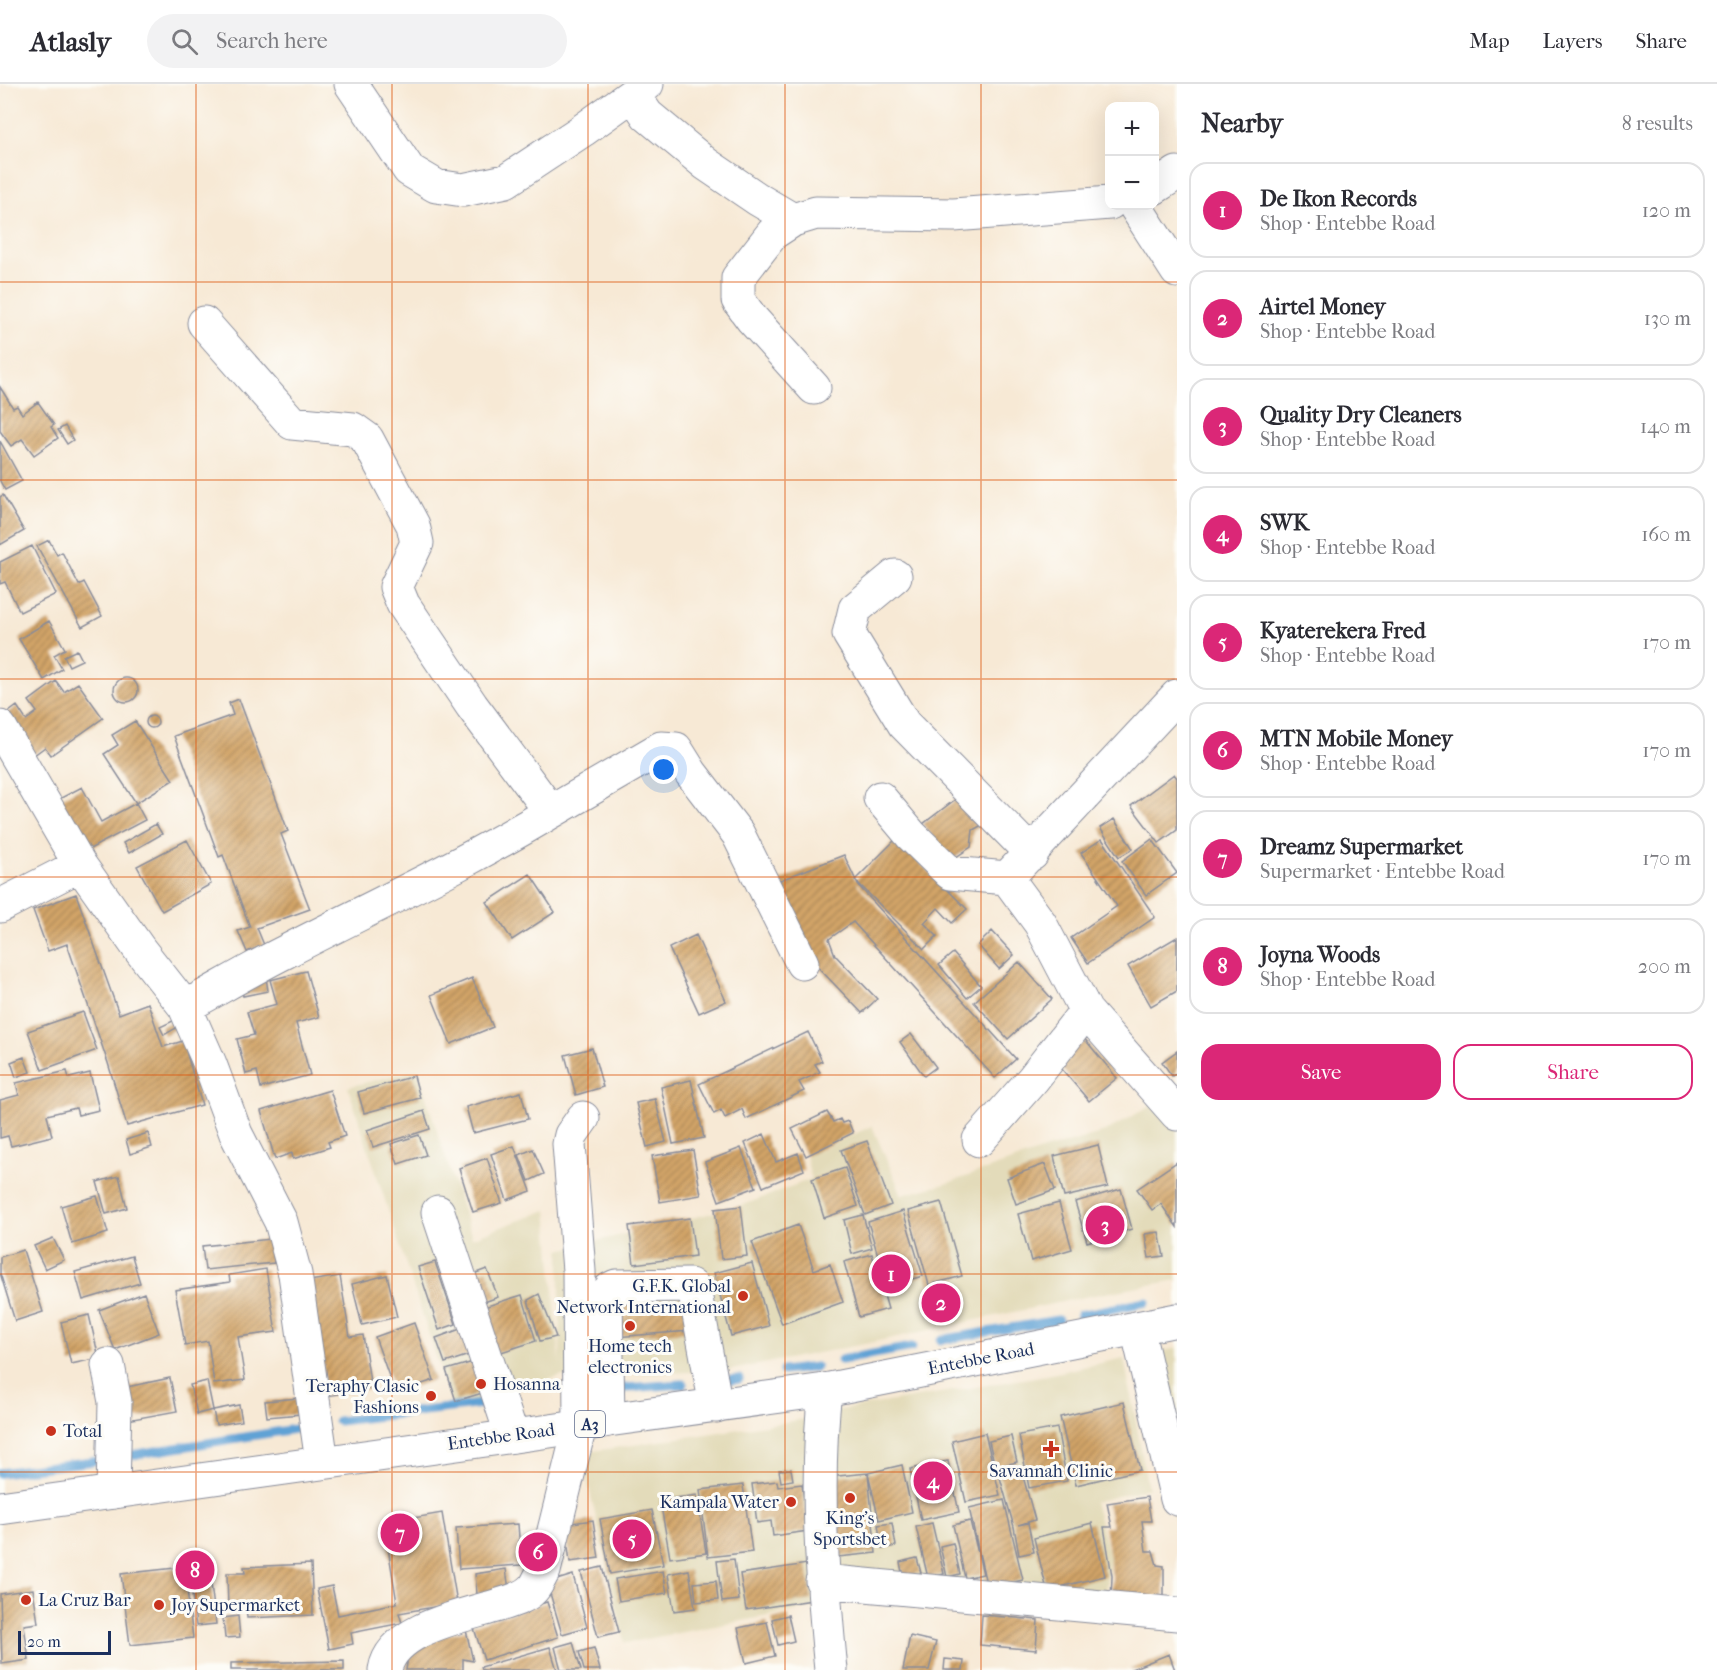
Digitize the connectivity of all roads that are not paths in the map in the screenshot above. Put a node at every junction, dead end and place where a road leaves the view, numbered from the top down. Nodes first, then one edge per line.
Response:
1 (351, 84) edge
2 (640, 89) edge
3 (1177, 173) edge
4 (1159, 185) edge
5 (1105, 203) edge
6 (1138, 210) edge
7 (793, 220) junction
8 (1177, 271) edge
9 (204, 323) dead end
10 (814, 388) dead end
11 (895, 576) dead end
12 (1177, 696) edge
13 (0, 727) edge
14 (880, 798) dead end
15 (551, 812) junction
16 (1032, 854) junction
17 (80, 866) junction
18 (1007, 878) junction
19 (0, 906) edge
20 (802, 963) dead end
21 (185, 1007) junction
22 (1086, 1011) junction
23 (1177, 1114) edge
24 (583, 1118) dead end
25 (979, 1140) dead end
26 (438, 1212) dead end
27 (1177, 1320) edge
28 (1137, 1328) junction
29 (108, 1365) dead end
30 (825, 1390) junction
31 (716, 1406) junction
32 (594, 1423) junction
33 (512, 1436) junction
34 (322, 1462) junction
35 (113, 1492) junction
36 (1177, 1499) edge
37 (0, 1508) edge
38 (822, 1581) junction
39 (1177, 1614) edge
40 (385, 1670) edge
41 (831, 1670) edge

1 - 2 street
2 - 7 street
3 - 4 street
5 - 7 street
6 - 8 street
7 - 10 street
9 - 15 street
11 - 16 street
12 - 16 street
13 - 17 street
14 - 18 street
15 - 20 street
15 - 21 street
16 - 18 street
17 - 19 street
17 - 21 street
18 - 22 street
21 - 34 street
22 - 23 street
22 - 25 street
24 - 32 street
26 - 33 street
27 - 28 street, Entebbe Road / A3
28 - 30 street, Entebbe Road / A3
28 - 36 street
29 - 35 street
30 - 31 street, Entebbe Road / A3
30 - 38 street
31 - 32 street, Entebbe Road / A3
31 - 32 street
32 - 33 street, Entebbe Road / A3
32 - 40 street
33 - 34 street, Entebbe Road / A3
34 - 35 street, Entebbe Road / A3
35 - 37 street, Entebbe Road / A3
38 - 39 street
38 - 41 street

